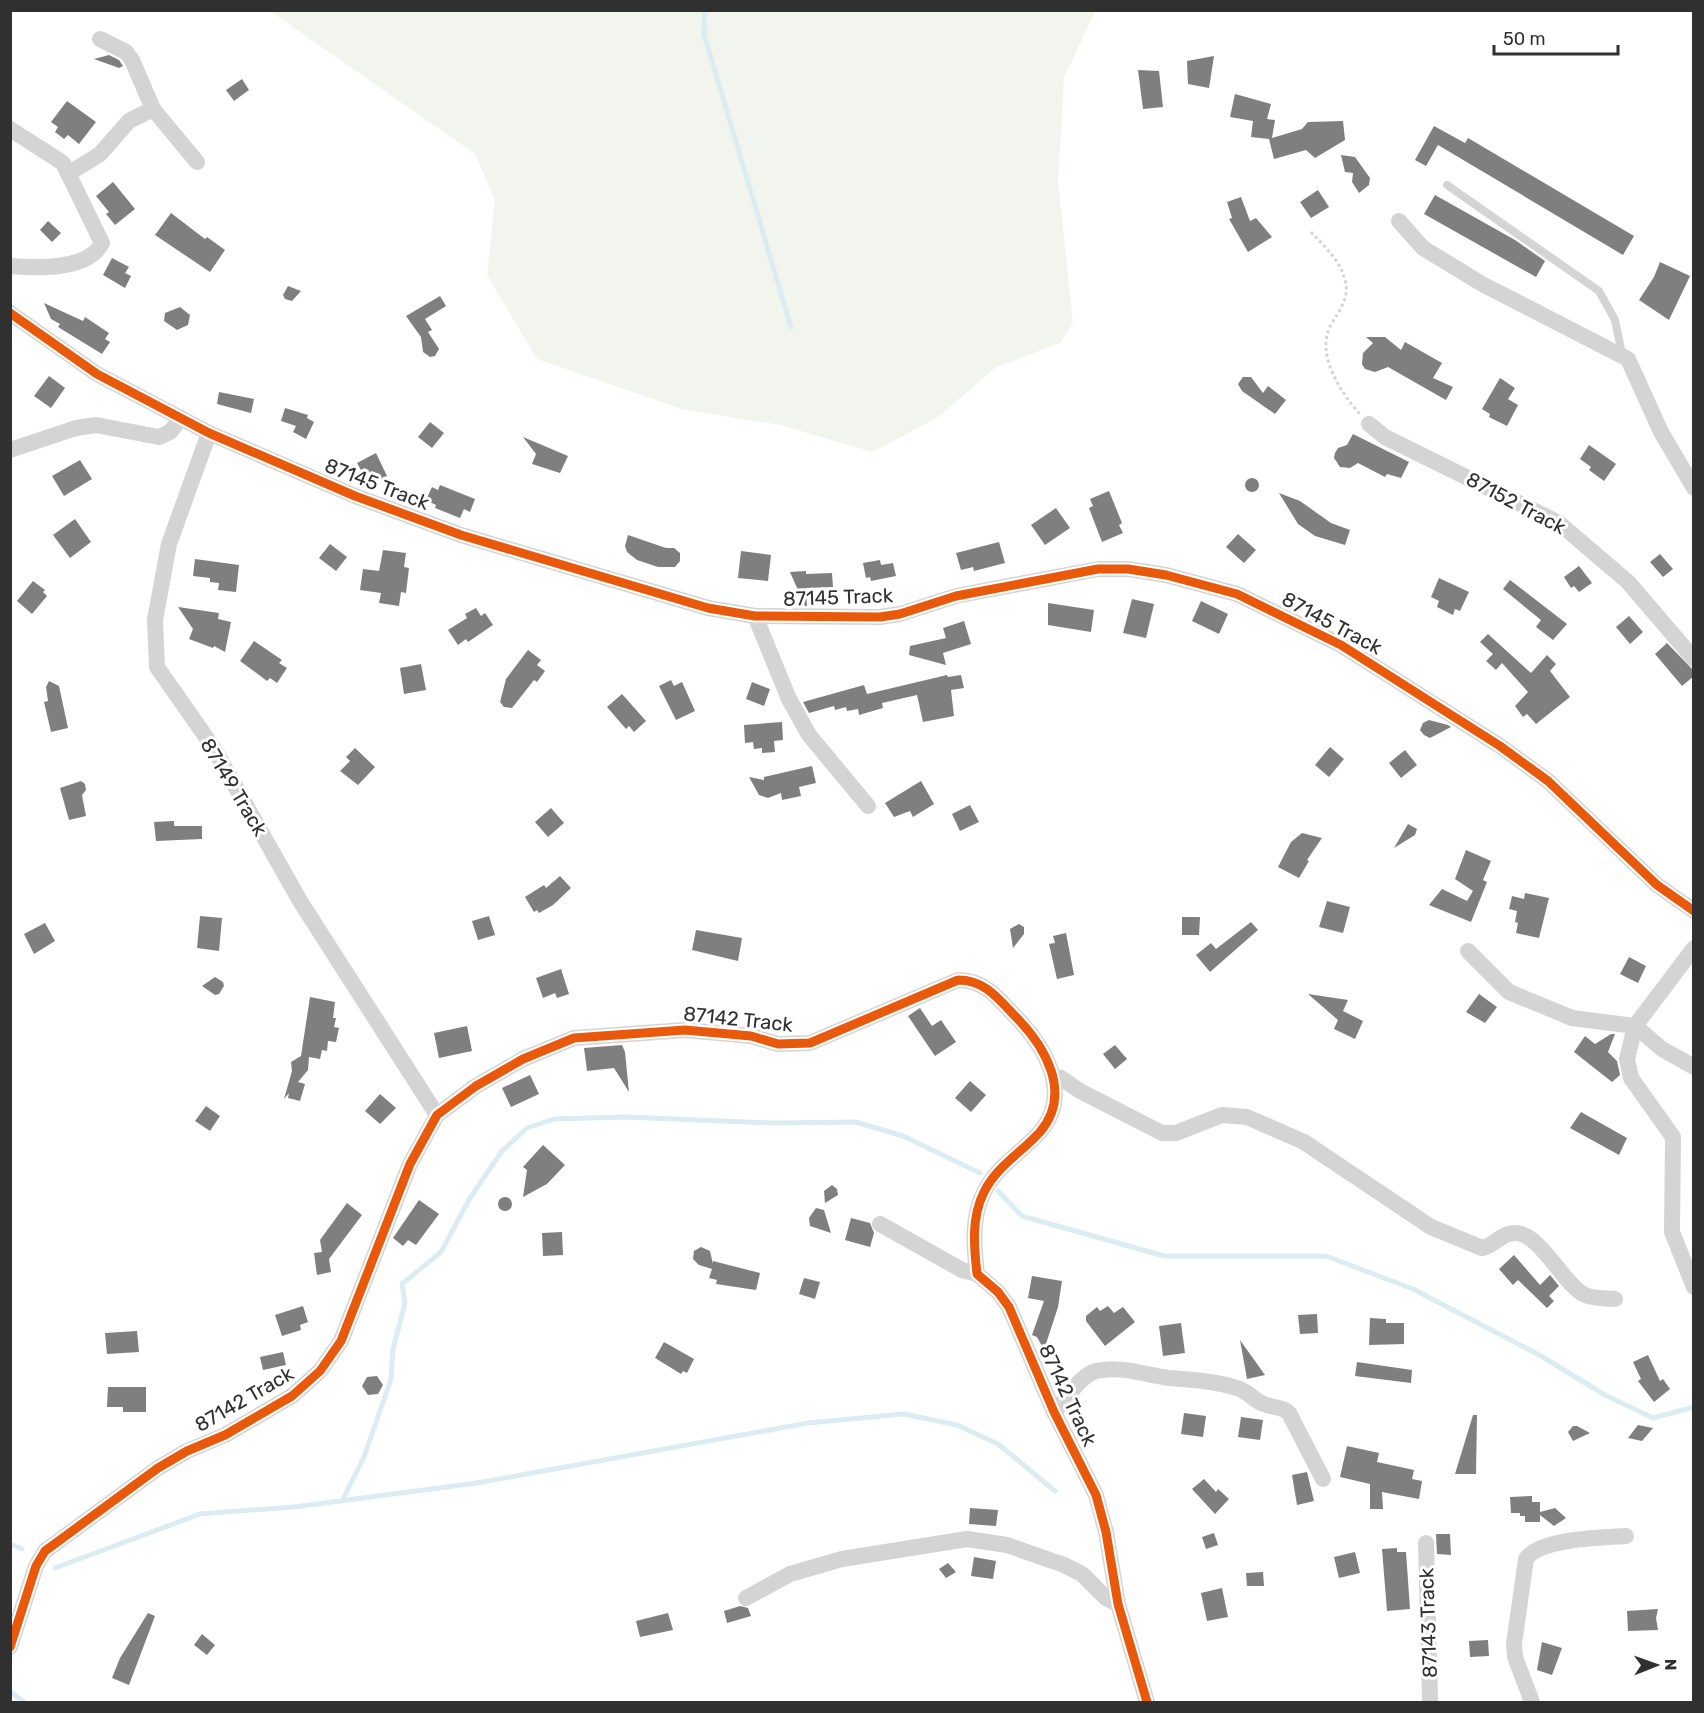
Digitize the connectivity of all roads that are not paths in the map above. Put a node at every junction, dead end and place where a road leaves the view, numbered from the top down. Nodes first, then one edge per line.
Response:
1 (100, 39) dead end
2 (153, 109) junction
3 (10, 129) edge
4 (197, 162) dead end
5 (68, 174) junction
6 (1447, 185) dead end
7 (1399, 221) dead end
8 (10, 266) edge
9 (10, 313) edge
10 (1622, 354) junction
11 (182, 418) junction
12 (1369, 424) road end
13 (209, 433) junction
14 (10, 450) edge
15 (1694, 488) edge
16 (755, 616) junction
17 (1694, 659) edge
18 (868, 806) dead end
19 (1694, 911) edge
20 (1694, 948) edge
21 (1468, 951) dead end
22 (1635, 1026) junction
23 (1694, 1067) edge
24 (1054, 1077) junction
25 (437, 1115) junction
26 (880, 1224) dead end
27 (977, 1274) junction
28 (1694, 1287) edge
29 (1615, 1299) dead end
30 (1054, 1412) junction
31 (1323, 1479) dead end
32 (1626, 1536) dead end
33 (1426, 1543) dead end
34 (746, 1598) dead end
35 (1118, 1604) junction
36 (10, 1647) edge
37 (1147, 1702) edge
38 (1430, 1702) edge
39 (1532, 1702) edge

1 - 2 street
2 - 4 street
2 - 5 street
3 - 5 street
5 - 8 street
6 - 10 lane
7 - 10 street
9 - 11 street, 87145 Track
10 - 15 street
11 - 13 street, 87145 Track
11 - 14 street
12 - 17 street, 87152 Track
13 - 16 street, 87145 Track
13 - 25 street, 87149 Track
16 - 18 street
16 - 19 street, 87145 Track
20 - 22 street
21 - 22 street
22 - 23 street
22 - 28 street
24 - 25 street, 87142 Track
24 - 27 street
24 - 29 street
25 - 36 street, 87142 Track
26 - 27 street, 87142 Track
27 - 30 street, 87142 Track
30 - 31 street
30 - 35 street, 87142 Track
32 - 39 street
33 - 38 street, 87143 Track
34 - 35 street
35 - 37 street, 87142 Track

